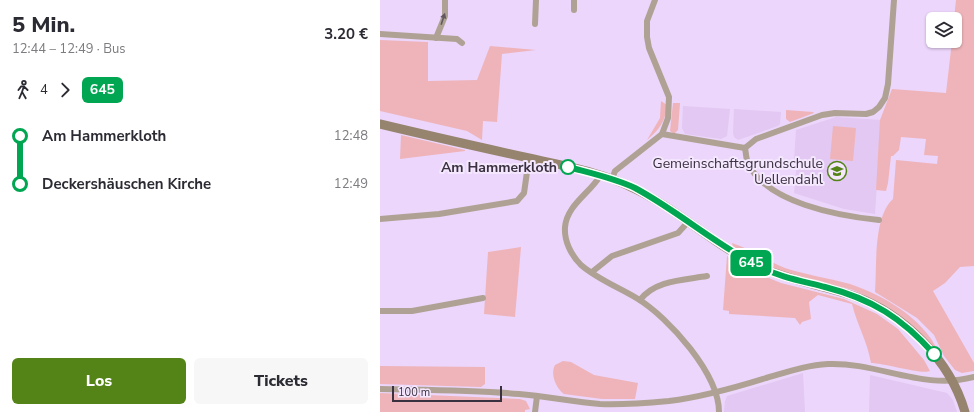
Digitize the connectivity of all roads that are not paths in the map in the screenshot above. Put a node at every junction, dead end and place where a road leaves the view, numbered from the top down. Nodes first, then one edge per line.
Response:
1 (445, 0) edge
2 (536, 0) edge
3 (574, 0) edge
4 (655, 0) edge
5 (894, 0) edge
6 (574, 10) dead end
7 (534, 24) dead end
8 (380, 34) edge
9 (436, 38) junction
10 (462, 43) dead end
11 (380, 124) edge
12 (662, 134) junction
13 (745, 148) junction
14 (528, 165) dead end
15 (600, 176) junction
16 (612, 179) junction
17 (380, 219) edge
18 (879, 220) dead end
19 (688, 222) junction
20 (592, 272) junction
21 (707, 276) dead end
22 (483, 298) dead end
23 (640, 300) junction
24 (380, 311) edge
25 (974, 377) edge
26 (952, 381) junction
27 (380, 389) edge
28 (715, 393) junction
29 (537, 396) junction
30 (535, 412) edge
31 (719, 412) edge
32 (965, 412) edge

9 -> 1 street
2 - 7 street
3 - 6 street
4 - 12 street
5 - 13 street
8 - 9 street
9 - 10 street
11 - 15 street
12 - 13 street
12 - 16 street
13 - 18 street
14 - 17 street
15 - 16 street
15 - 20 street
16 - 19 street
19 - 20 street
19 - 26 street
20 - 23 street
21 - 23 street
22 - 24 street
23 - 28 street
25 - 26 street
26 - 28 street
26 - 32 street
27 - 29 street
28 - 29 street
28 - 31 street
29 - 30 street

